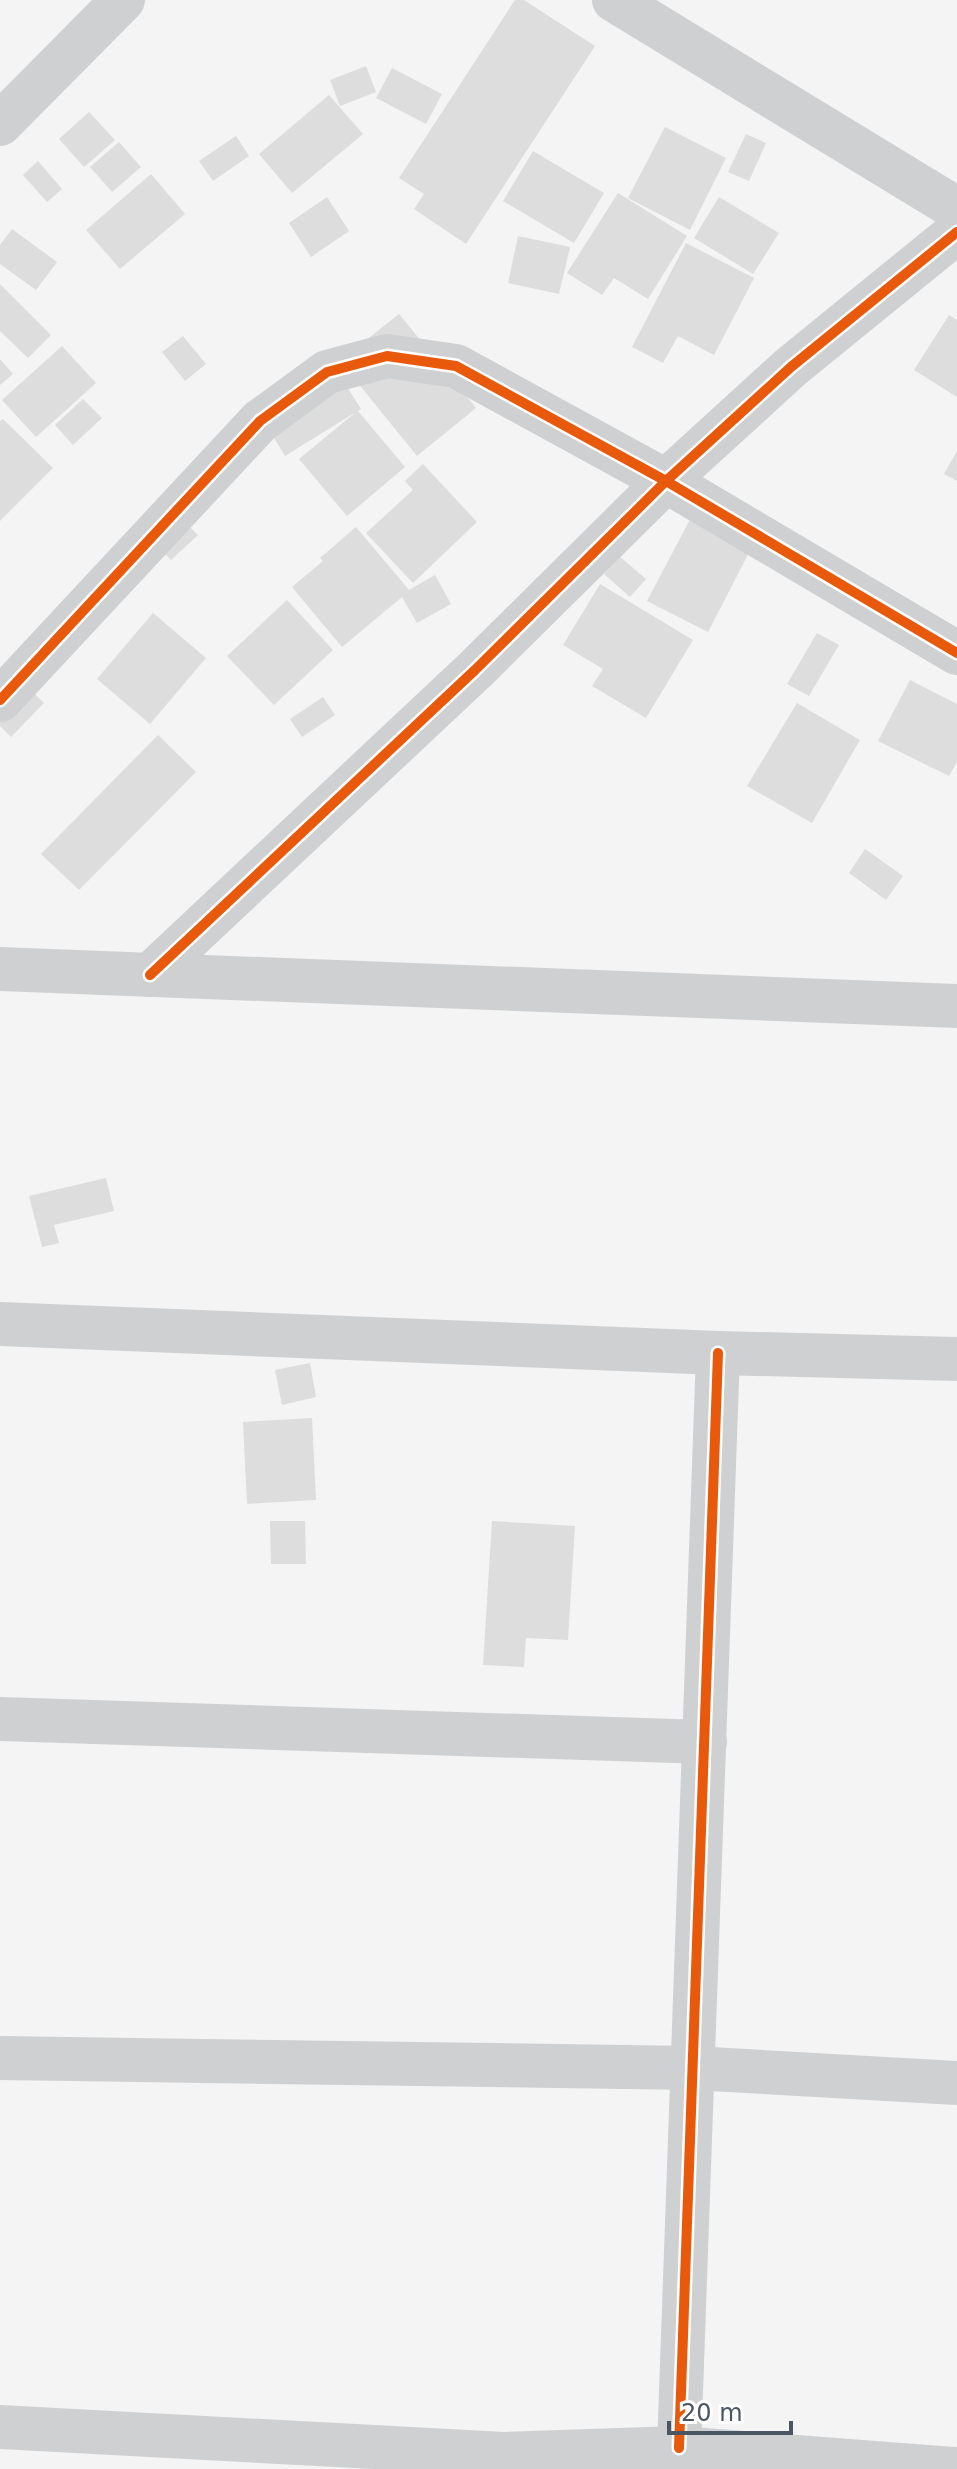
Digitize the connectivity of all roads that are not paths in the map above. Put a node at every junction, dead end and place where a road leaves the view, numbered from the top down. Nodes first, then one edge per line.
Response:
1 (123, 0) edge
2 (614, 0) edge
3 (0, 124) edge
4 (957, 209) edge
5 (957, 232) edge
6 (666, 481) junction
7 (957, 653) edge
8 (0, 700) edge
9 (0, 969) edge
10 (150, 975) junction
11 (957, 1006) edge
12 (0, 1324) edge
13 (718, 1353) junction
14 (957, 1359) edge
15 (0, 1719) edge
16 (705, 1742) junction
17 (0, 2058) edge
18 (693, 2068) junction
19 (957, 2083) edge
20 (0, 2427) edge
21 (679, 2448) junction
22 (503, 2461) edge
23 (953, 2469) edge

1 - 3 street
2 - 4 street
5 - 6 street
6 - 7 street
6 - 8 street
6 - 10 street
9 - 10 street
10 - 11 street
12 - 13 street
13 - 14 street
13 - 16 street
15 - 16 street
16 - 18 street
17 - 18 street
18 - 19 street
18 - 21 street
20 - 22 street
21 - 22 street
21 - 23 street

